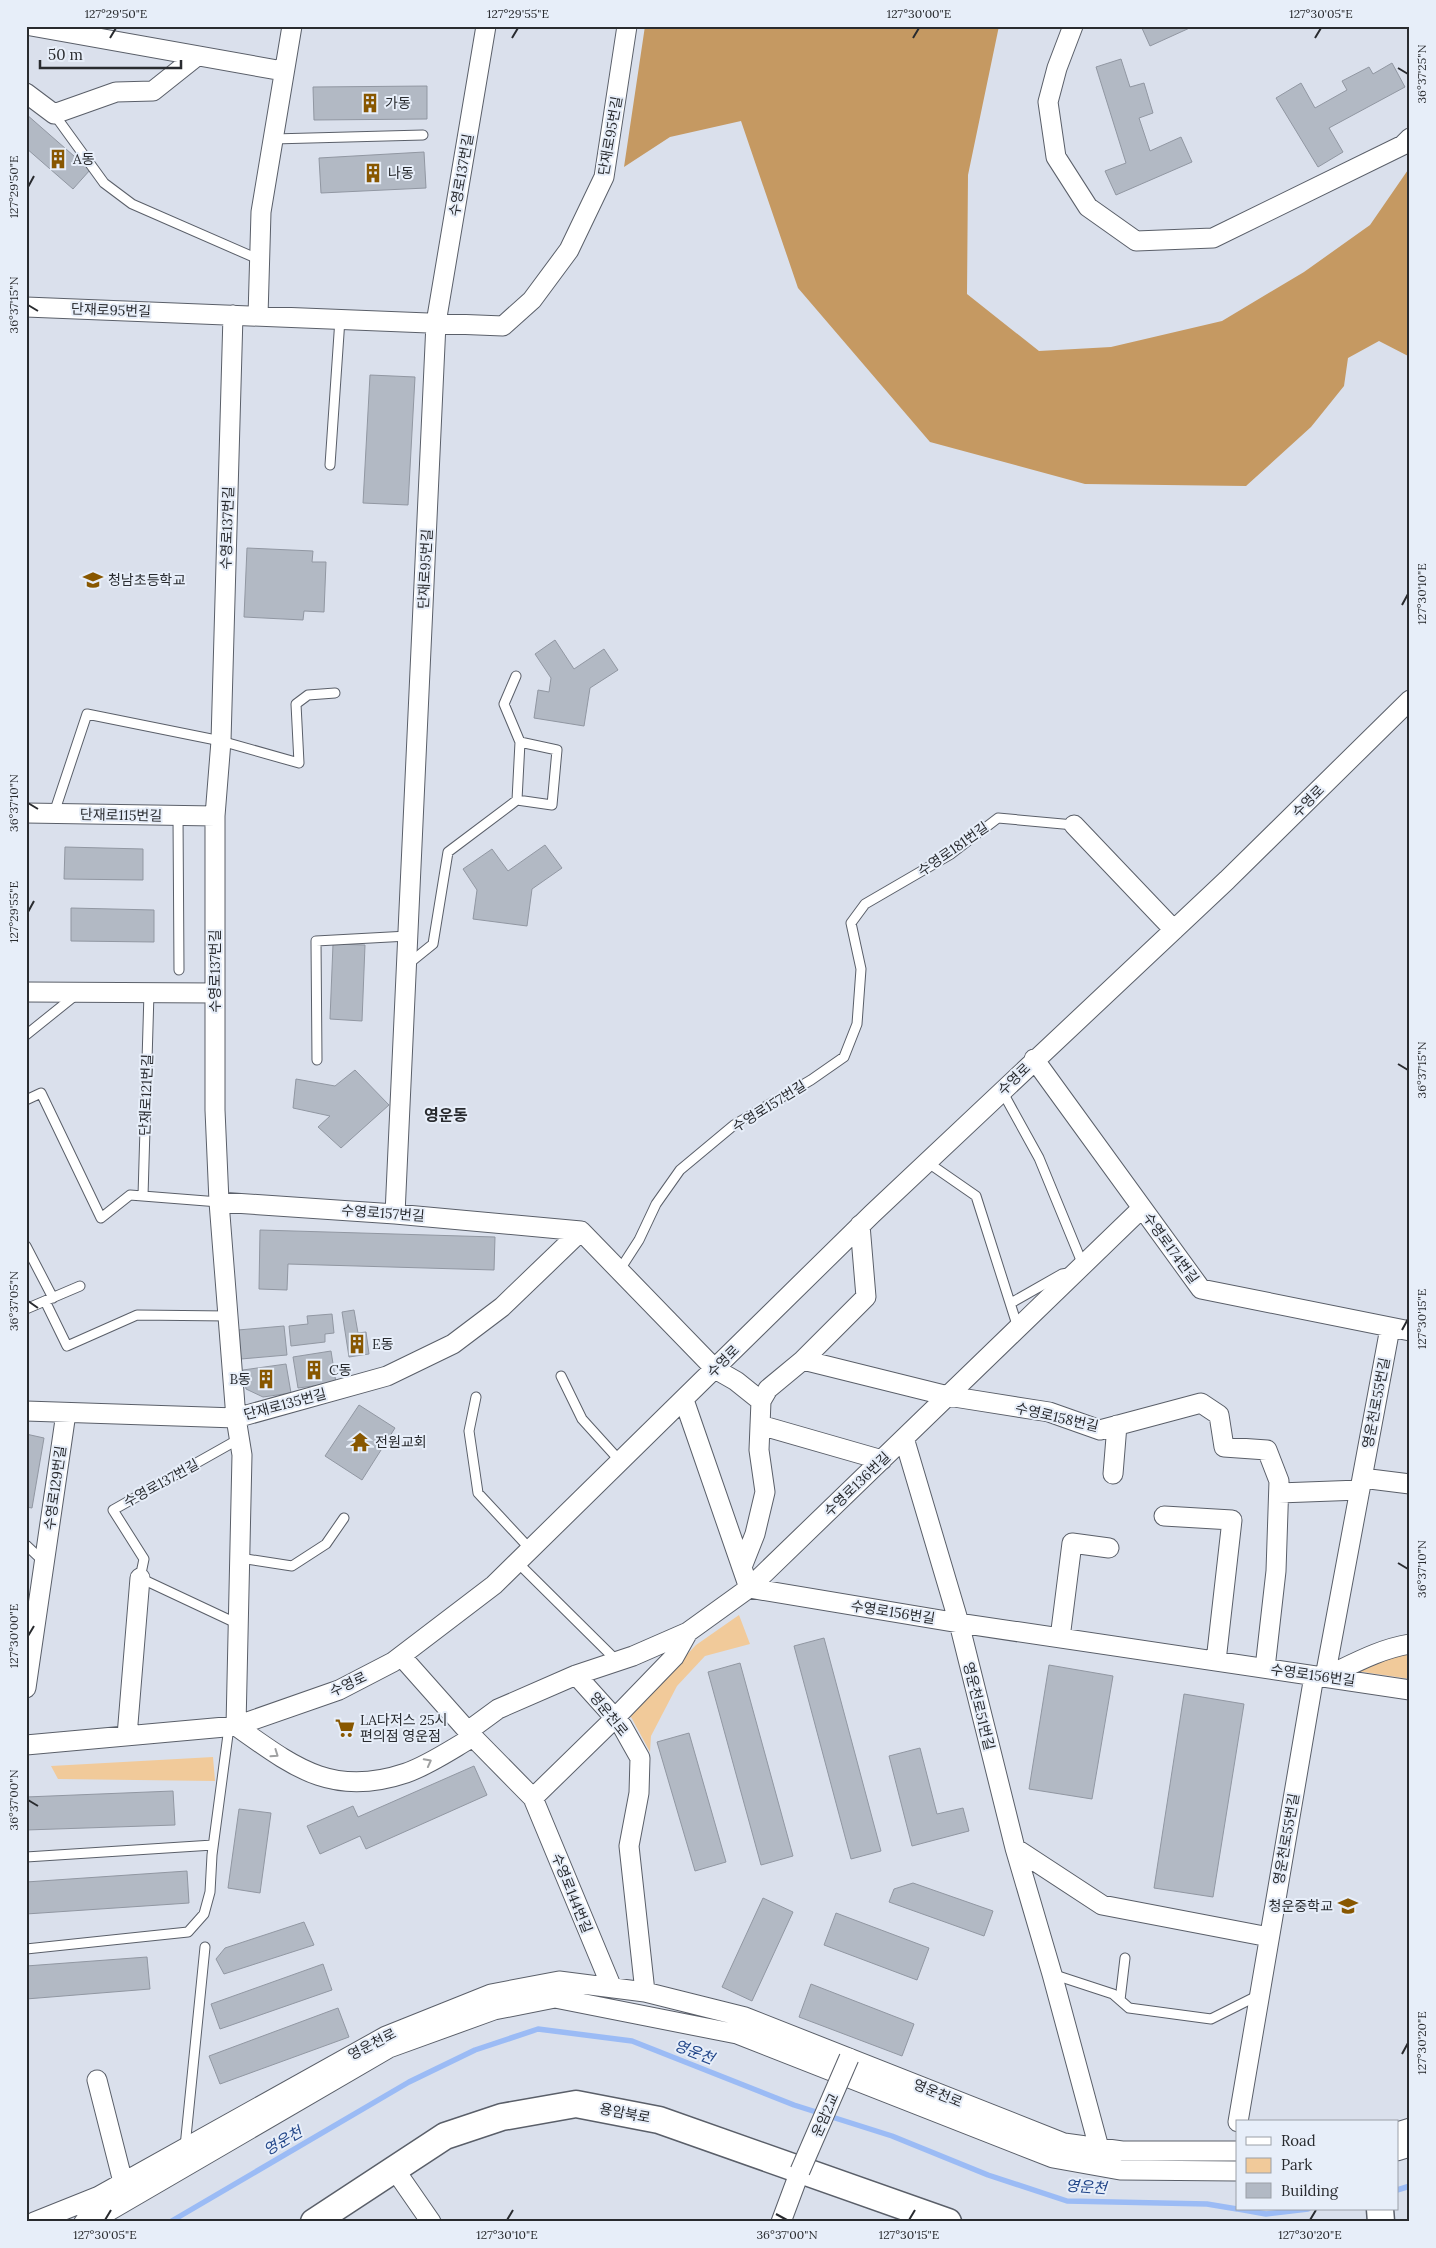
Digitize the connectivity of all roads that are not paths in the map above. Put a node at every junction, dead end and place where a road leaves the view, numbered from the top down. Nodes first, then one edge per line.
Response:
1 (31, 26) edge
2 (292, 26) edge
3 (486, 26) edge
4 (627, 26) edge
5 (1073, 26) edge
6 (197, 56) junction
7 (283, 71) junction
8 (26, 93) edge
9 (54, 114) junction
10 (423, 135) dead end
11 (272, 138) junction
12 (1410, 138) edge
13 (258, 259) junction
14 (26, 307) edge
15 (233, 315) junction
16 (258, 316) junction
17 (340, 319) junction
18 (436, 323) junction
19 (330, 466) dead end
20 (516, 676) dead end
21 (335, 693) dead end
22 (1410, 700) edge
23 (220, 742) junction
24 (520, 742) junction
25 (517, 800) junction
26 (26, 813) edge
27 (54, 814) junction
28 (178, 816) junction
29 (215, 816) junction
30 (1074, 825) joint
31 (851, 923) joint
32 (1174, 930) junction
33 (408, 936) junction
34 (407, 966) junction
35 (179, 970) dead end
36 (26, 992) edge
37 (79, 992) junction
38 (149, 993) junction
39 (215, 993) junction
40 (26, 1035) edge
41 (1034, 1059) junction
42 (317, 1060) dead end
43 (1002, 1091) junction
44 (26, 1100) edge
45 (927, 1161) junction
46 (143, 1196) junction
47 (218, 1202) junction
48 (1142, 1208) junction
49 (395, 1214) junction
50 (860, 1225) junction
51 (581, 1231) junction
52 (26, 1246) edge
53 (1080, 1268) junction
54 (620, 1271) junction
55 (80, 1286) dead end
56 (49, 1300) junction
57 (1011, 1303) junction
58 (26, 1310) edge
59 (228, 1316) junction
60 (1018, 1328) junction
61 (1390, 1328) junction
62 (1410, 1331) edge
63 (803, 1360) junction
64 (715, 1369) junction
65 (561, 1376) dead end
66 (948, 1396) junction
67 (476, 1397) dead end
68 (684, 1400) junction
69 (761, 1401) junction
70 (26, 1411) edge
71 (66, 1413) junction
72 (236, 1418) junction
73 (760, 1425) junction
74 (1118, 1425) junction
75 (904, 1438) junction
76 (240, 1439) junction
77 (882, 1460) junction
78 (621, 1462) junction
79 (1112, 1474) dead end
80 (1361, 1484) junction
81 (1410, 1484) edge
82 (1279, 1493) junction
83 (1164, 1516) dead end
84 (344, 1518) dead end
85 (26, 1545) edge
86 (1109, 1548) dead end
87 (524, 1556) junction
88 (240, 1558) junction
89 (45, 1563) junction
90 (742, 1567) junction
91 (140, 1578) junction
92 (750, 1588) junction
93 (959, 1623) junction
94 (238, 1624) junction
95 (688, 1632) junction
96 (1060, 1638) junction
97 (1410, 1644) edge
98 (401, 1656) junction
99 (617, 1661) junction
100 (1216, 1661) junction
101 (1265, 1668) junction
102 (576, 1675) junction
103 (1319, 1676) junction
104 (26, 1688) edge
105 (1410, 1690) edge
106 (615, 1718) junction
107 (232, 1726) junction
108 (471, 1734) junction
109 (128, 1736) junction
110 (26, 1745) edge
111 (533, 1798) junction
112 (213, 1845) junction
113 (1015, 1848) junction
114 (26, 1856) edge
115 (1269, 1937) junction
116 (205, 1947) dead end
117 (26, 1949) edge
118 (1125, 1958) dead end
119 (1052, 1974) junction
120 (612, 1988) junction
121 (646, 1992) junction
122 (1260, 1995) junction
123 (1120, 2000) junction
124 (850, 2058) junction
125 (97, 2080) dead end
126 (1238, 2120) edge
127 (1410, 2128) edge
128 (1398, 2132) edge
129 (1236, 2139) edge
130 (186, 2146) junction
131 (1410, 2147) edge
132 (1099, 2148) junction
133 (1398, 2151) edge
134 (1235, 2152) edge
135 (395, 2170) junction
136 (800, 2171) junction
137 (1236, 2171) edge
138 (123, 2182) junction
139 (34, 2222) edge
140 (84, 2222) edge
141 (314, 2222) edge
142 (430, 2222) edge
143 (781, 2222) edge
144 (948, 2222) edge

1 - 6 street
2 - 7 street
3 - 18 street, 수영로137번길
4 - 18 street, 단재로95번길
5 - 12 street
6 - 7 street
6 - 9 street
7 - 11 street
8 - 9 street
9 - 13 lane
10 - 11 lane
11 - 13 street
13 - 16 street
14 - 15 street, 단재로95번길
15 - 16 street, 단재로95번길
15 - 23 street, 수영로137번길
16 - 17 street, 단재로95번길
17 - 18 street, 단재로95번길
17 - 19 lane
18 - 33 street, 단재로95번길
20 - 24 lane
21 - 23 lane
22 - 32 street, 수영로
23 - 27 lane
23 - 29 street, 수영로137번길
24 - 25 lane
24 - 25 lane
25 - 34 lane
26 - 27 street, 단재로115번길
27 - 28 street, 단재로115번길
28 - 29 street, 단재로115번길
28 - 35 lane
29 - 39 street, 수영로137번길
30 - 31 lane, 수영로181번길
30 - 32 street, 수영로181번길
31 - 54 lane, 수영로157번길
32 - 41 street, 수영로
33 - 34 street, 단재로95번길
33 - 42 lane
34 - 49 street, 단재로95번길
36 - 37 street
37 - 38 street
37 - 40 lane
38 - 39 street
38 - 46 lane, 단재로121번길
39 - 47 street, 수영로137번길
41 - 43 street, 수영로
41 - 48 street, 수영로174번길
43 - 45 street, 수영로
43 - 53 lane
44 - 46 lane
45 - 50 street, 수영로
45 - 57 lane
46 - 47 lane
47 - 49 street, 수영로157번길
47 - 59 street, 수영로137번길
48 - 53 street, 수영로136번길
48 - 61 street, 수영로174번길
49 - 51 street, 수영로157번길
50 - 63 street
50 - 64 street, 수영로
51 - 54 street
51 - 72 street, 단재로135번길
52 - 56 lane
53 - 57 lane
53 - 60 street, 수영로136번길
54 - 64 street
55 - 56 lane
56 - 58 lane
56 - 59 lane
57 - 60 lane
59 - 72 street, 수영로137번길
60 - 66 street, 수영로136번길
61 - 62 street, 수영로174번길
61 - 80 street, 영운천로55번길
63 - 66 street, 수영로158번길
63 - 69 street
64 - 68 street, 수영로
64 - 69 street
65 - 78 lane
66 - 74 street, 수영로158번길
66 - 75 street, 수영로136번길
67 - 87 lane
68 - 78 street, 수영로
68 - 90 street
69 - 73 street
70 - 71 street, 단재로135번길
71 - 72 street, 단재로135번길
71 - 89 street, 수영로129번길
72 - 76 street, 수영로137번길
73 - 77 street
73 - 90 street
74 - 79 street
74 - 82 street, 수영로158번길
75 - 77 street, 수영로136번길
75 - 93 street, 영운천로51번길
76 - 88 street, 수영로137번길
76 - 91 lane, 수영로137번길
77 - 92 street, 수영로136번길
78 - 87 street, 수영로
80 - 81 street
80 - 82 street
80 - 103 street, 영운천로55번길
82 - 101 street
83 - 100 street
84 - 88 lane
85 - 89 lane
86 - 96 street
87 - 98 street, 수영로
87 - 99 lane
88 - 94 street, 수영로137번길
89 - 104 street, 수영로129번길
90 - 92 street
91 - 94 lane
91 - 109 street
92 - 93 street, 수영로156번길
92 - 95 street, 수영로136번길
93 - 96 street, 수영로156번길
93 - 113 street, 영운천로51번길
94 - 107 street, 수영로137번길
95 - 99 street, 수영로136번길
95 - 106 street, 수영로136번길
96 - 100 street, 수영로156번길
97 - 103 street
98 - 107 street, 수영로
98 - 108 street, 수영로144번길
99 - 102 street, 수영로136번길
100 - 101 street, 수영로156번길
101 - 103 street, 수영로156번길
102 - 106 street, 영운천로
102 - 108 street, 수영로136번길
103 - 105 street, 수영로156번길
103 - 115 street, 영운천로55번길
106 - 111 street
106 - 121 street, 영운천로
107 -> 108 street, 수영로136번길
107 - 109 street, 수영로
107 - 112 lane
108 - 111 street, 수영로144번길
109 - 110 street, 수영로
111 - 120 street, 수영로144번길
112 - 114 lane
112 - 117 lane
113 - 115 street
113 - 119 street, 영운천로51번길
115 - 122 street, 영운천로55번길
116 - 130 lane
118 - 123 lane
119 - 123 lane
119 - 132 street, 영운천로51번길
120 - 121 street, 영운천로
120 - 130 street, 영운천로
121 - 124 street, 영운천로
122 - 123 lane
122 - 126 street, 영운천로55번길
124 - 132 street, 영운천로
124 - 136 street, 운암2교, bridge
125 - 138 street
127 - 128 street
129 - 134 street
130 - 138 street, 영운천로
131 - 133 street
132 - 134 street, 영운천로
135 - 136 street, 용암북로
135 - 141 street, 용암북로
135 - 142 street
136 - 143 street, 운암2교
136 - 144 street, 용암북로
137 - 140 street
138 - 139 street, 영운천로

